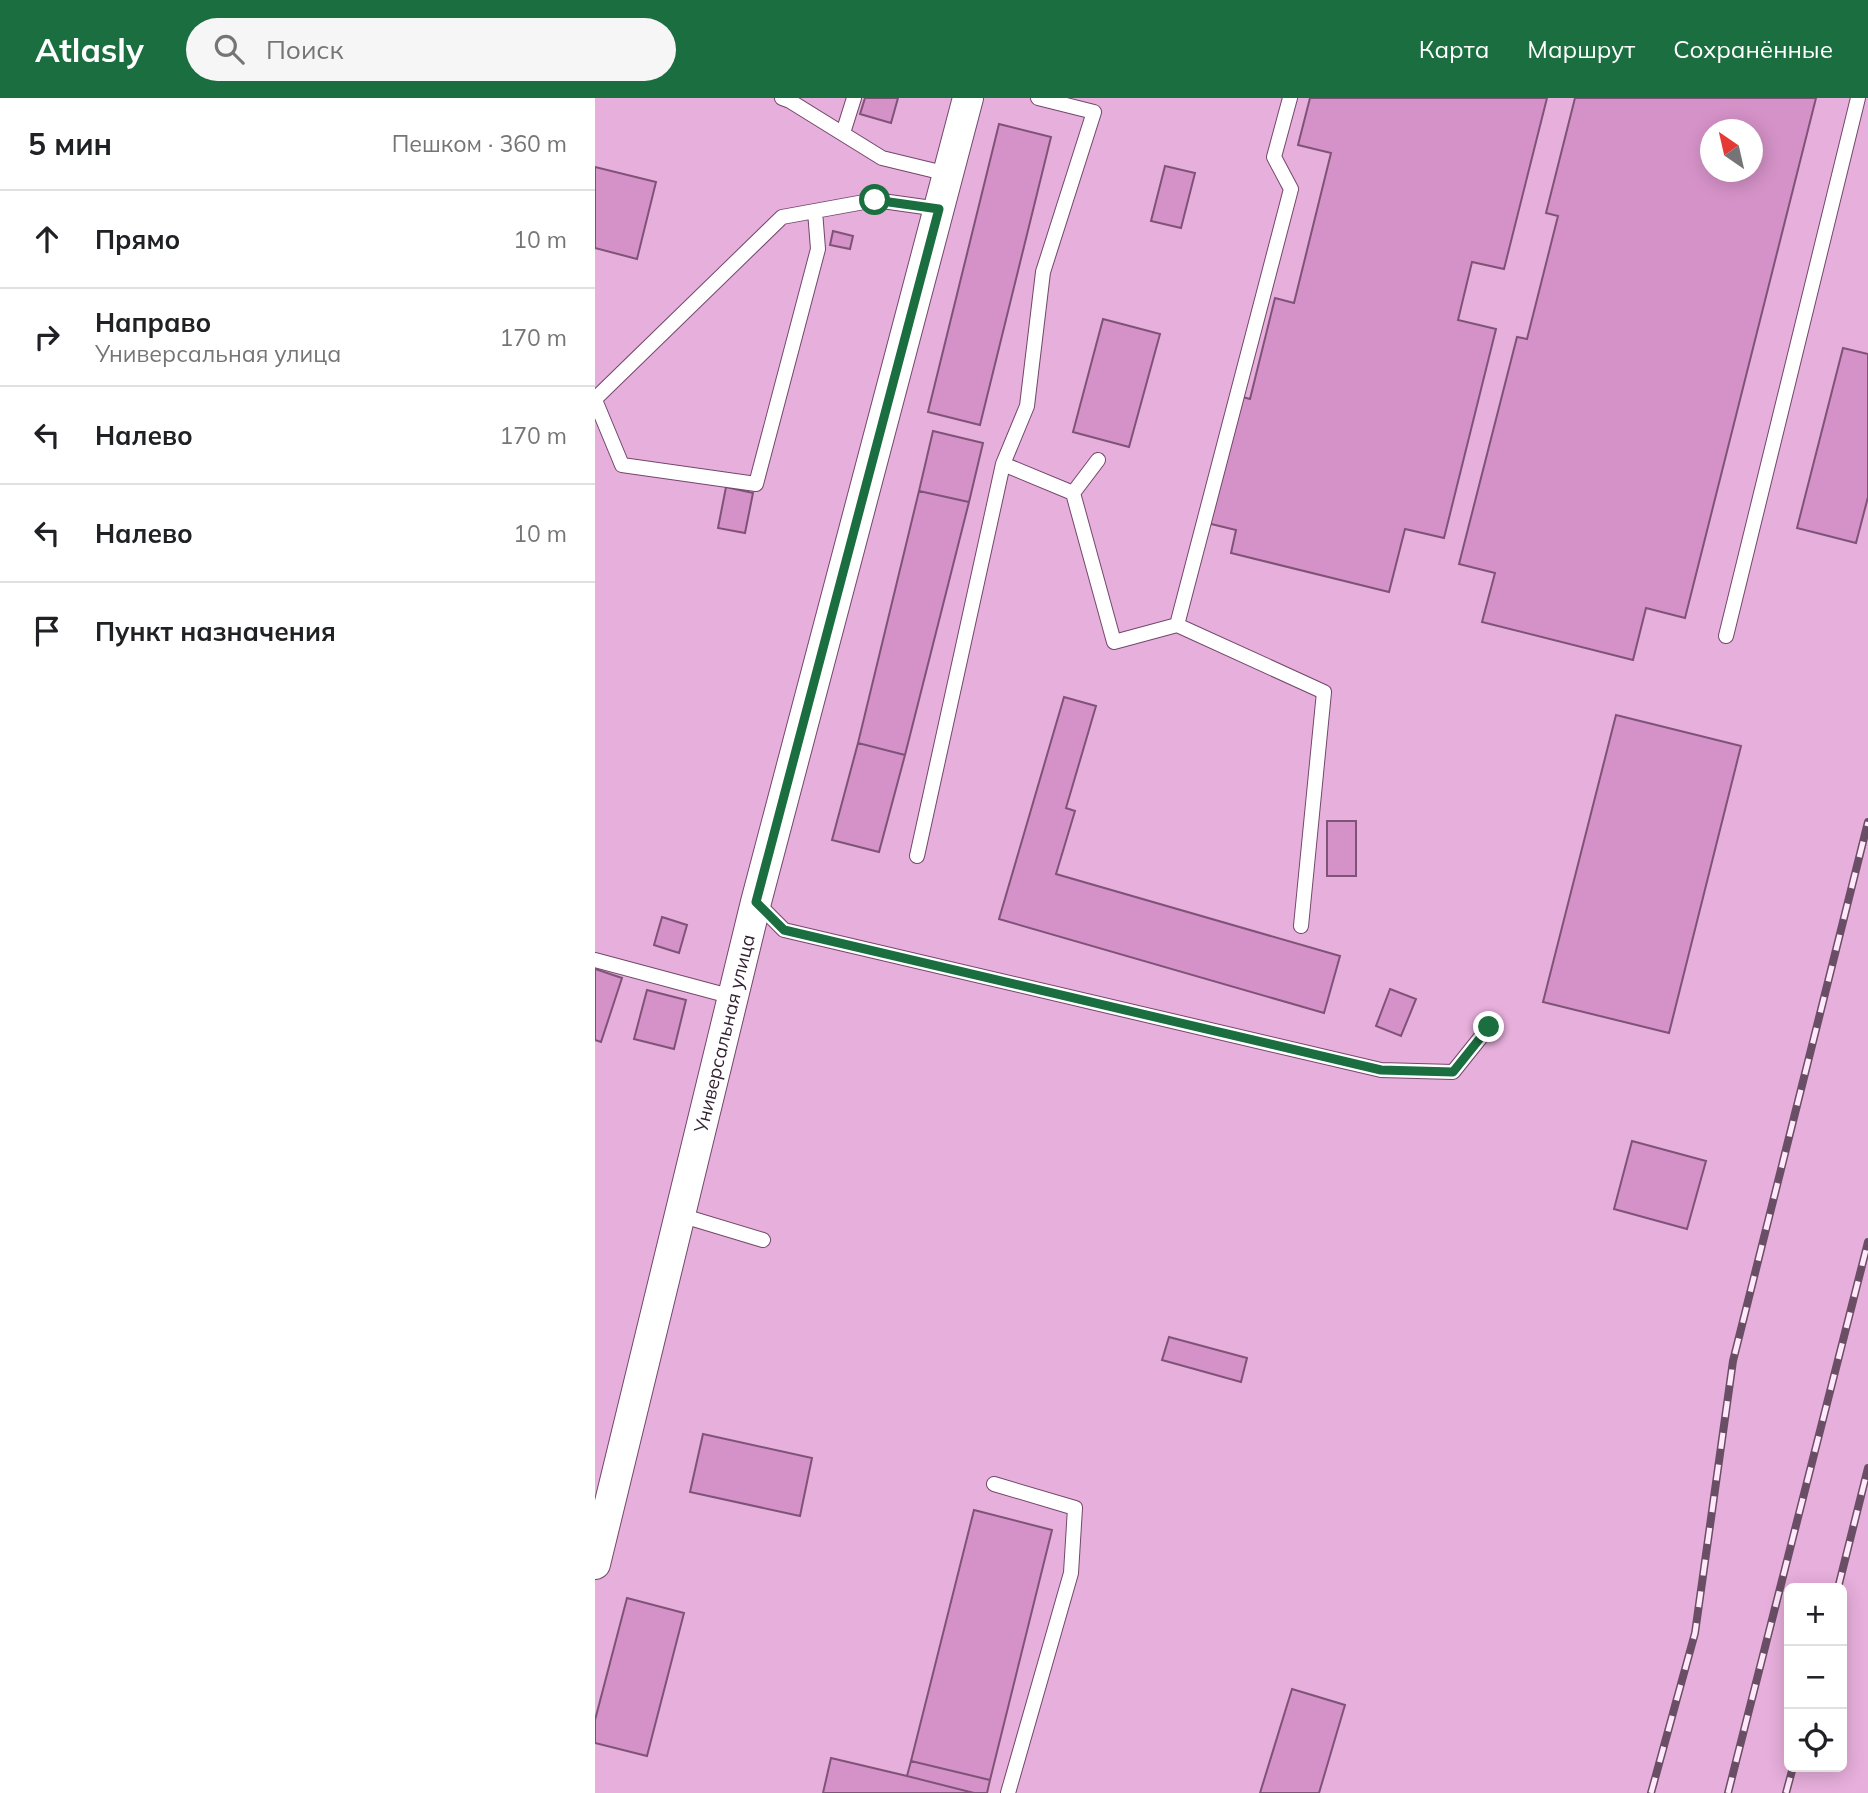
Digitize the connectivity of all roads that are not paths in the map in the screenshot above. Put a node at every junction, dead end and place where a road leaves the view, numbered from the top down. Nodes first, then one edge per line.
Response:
1 (782, 98) edge
2 (854, 98) edge
3 (968, 98) edge
4 (1038, 98) edge
5 (1290, 98) edge
6 (1858, 98) edge
7 (842, 133) junction
8 (948, 174) junction
9 (939, 209) junction
10 (815, 211) junction
11 (595, 399) edge
12 (1098, 460) dead end
13 (1003, 464) junction
14 (1073, 493) junction
15 (1177, 625) junction
16 (1726, 636) dead end
17 (917, 856) dead end
18 (756, 902) junction
19 (1301, 926) dead end
20 (595, 960) edge
21 (733, 997) junction
22 (1489, 1027) dead end
23 (680, 1215) junction
24 (763, 1240) dead end
25 (994, 1484) dead end
26 (595, 1564) edge
27 (1008, 1793) edge

1 - 7 lane
2 - 7 lane
3 - 8 street, Универсальная улица
4 - 13 lane
5 - 15 lane
6 - 16 lane
7 - 8 lane
8 - 9 street, Универсальная улица
9 - 10 lane
9 - 18 street, Универсальная улица
10 - 11 lane
10 - 11 lane
12 - 14 lane
13 - 14 lane
13 - 17 lane
14 - 15 lane
15 - 19 lane
18 - 21 street, Универсальная улица
18 - 22 lane
20 - 21 lane
21 - 23 street, Универсальная улица
23 - 24 lane
23 - 26 street, Универсальная улица
25 - 27 lane

